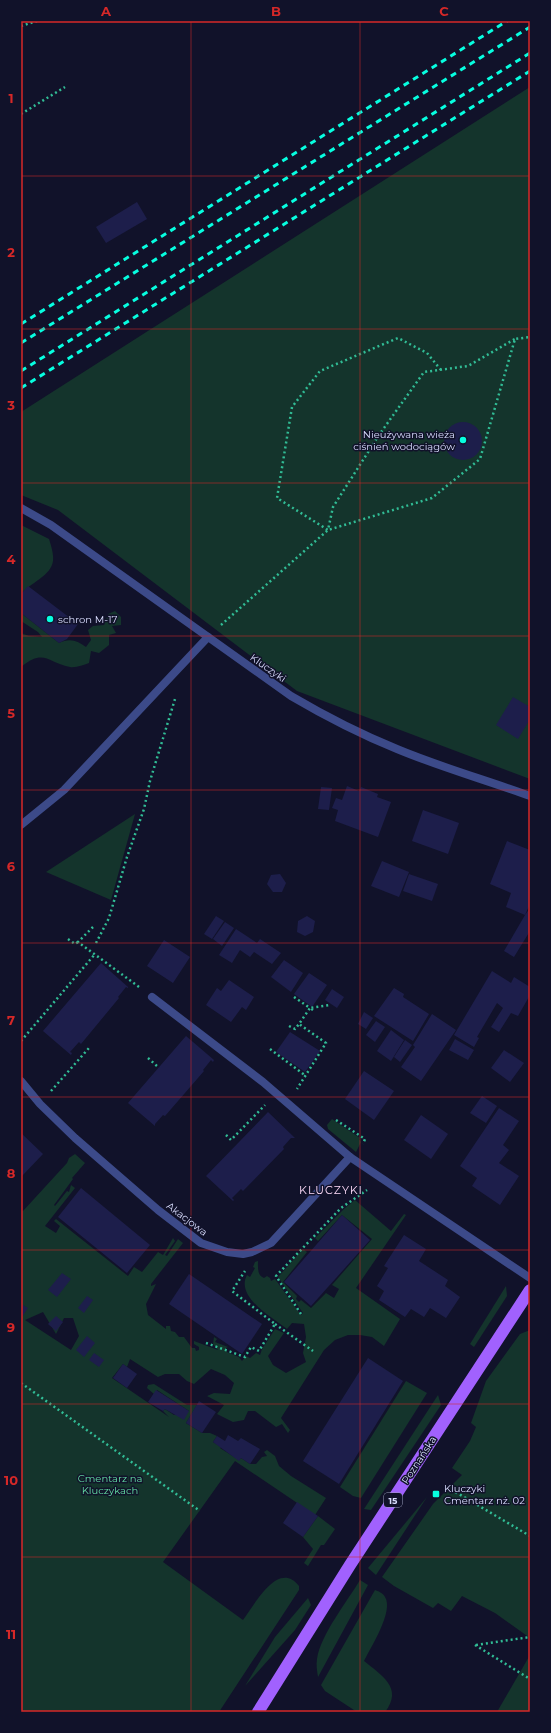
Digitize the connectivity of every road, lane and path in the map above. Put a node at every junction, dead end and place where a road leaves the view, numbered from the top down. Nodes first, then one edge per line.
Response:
1 (37, 21) edge
2 (21, 26) edge
3 (65, 87) dead end
4 (21, 114) edge
5 (530, 337) edge
6 (515, 339) junction
7 (441, 370) junction
8 (21, 508) edge
9 (328, 530) junction
10 (208, 637) junction
11 (175, 698) dead end
12 (530, 796) edge
13 (21, 825) edge
14 (93, 927) dead end
15 (68, 938) dead end
16 (78, 942) junction
17 (96, 943) dead end
18 (95, 954) junction
19 (152, 998) joint
20 (294, 998) dead end
21 (330, 1005) dead end
22 (311, 1009) junction
23 (299, 1024) junction
24 (289, 1026) dead end
25 (21, 1041) edge
26 (89, 1048) dead end
27 (270, 1049) dead end
28 (148, 1058) dead end
29 (158, 1067) dead end
30 (306, 1076) junction
31 (21, 1081) edge
32 (40, 1104) junction
33 (291, 1107) junction
34 (350, 1157) junction
35 (370, 1187) dead end
36 (259, 1250) junction
37 (530, 1278) edge
38 (530, 1290) edge
39 (301, 1314) dead end
40 (274, 1324) junction
41 (206, 1344) dead end
42 (313, 1351) dead end
43 (21, 1383) edge
44 (447, 1487) dead end
45 (200, 1511) dead end
46 (530, 1536) edge
47 (530, 1638) edge
48 (530, 1679) edge
49 (258, 1712) edge

1 - 2 path
3 - 4 path
5 - 6 path
6 - 7 path
6 - 9 path
7 - 9 path
7 - 9 path
8 - 10 street, Kluczyki
9 - 10 path
10 - 12 street, Kluczyki
10 - 13 street
11 - 17 path
14 - 16 path
15 - 16 path
16 - 18 path
18 - 19 path
18 - 25 path
19 - 33 street
20 - 22 path
21 - 22 path
22 - 23 path
23 - 24 path
23 - 30 path
26 - 32 path
27 - 30 path
28 - 29 path
30 - 33 path
31 - 32 street, Akacjowa
32 - 36 street, Akacjowa
33 - 34 street
34 - 36 street, Akacjowa
34 - 37 street
35 - 39 path
36 - 40 path
38 - 49 main road, Poznańska / 15
40 - 41 path
40 - 42 path
43 - 45 path
44 - 46 path
47 - 48 path

